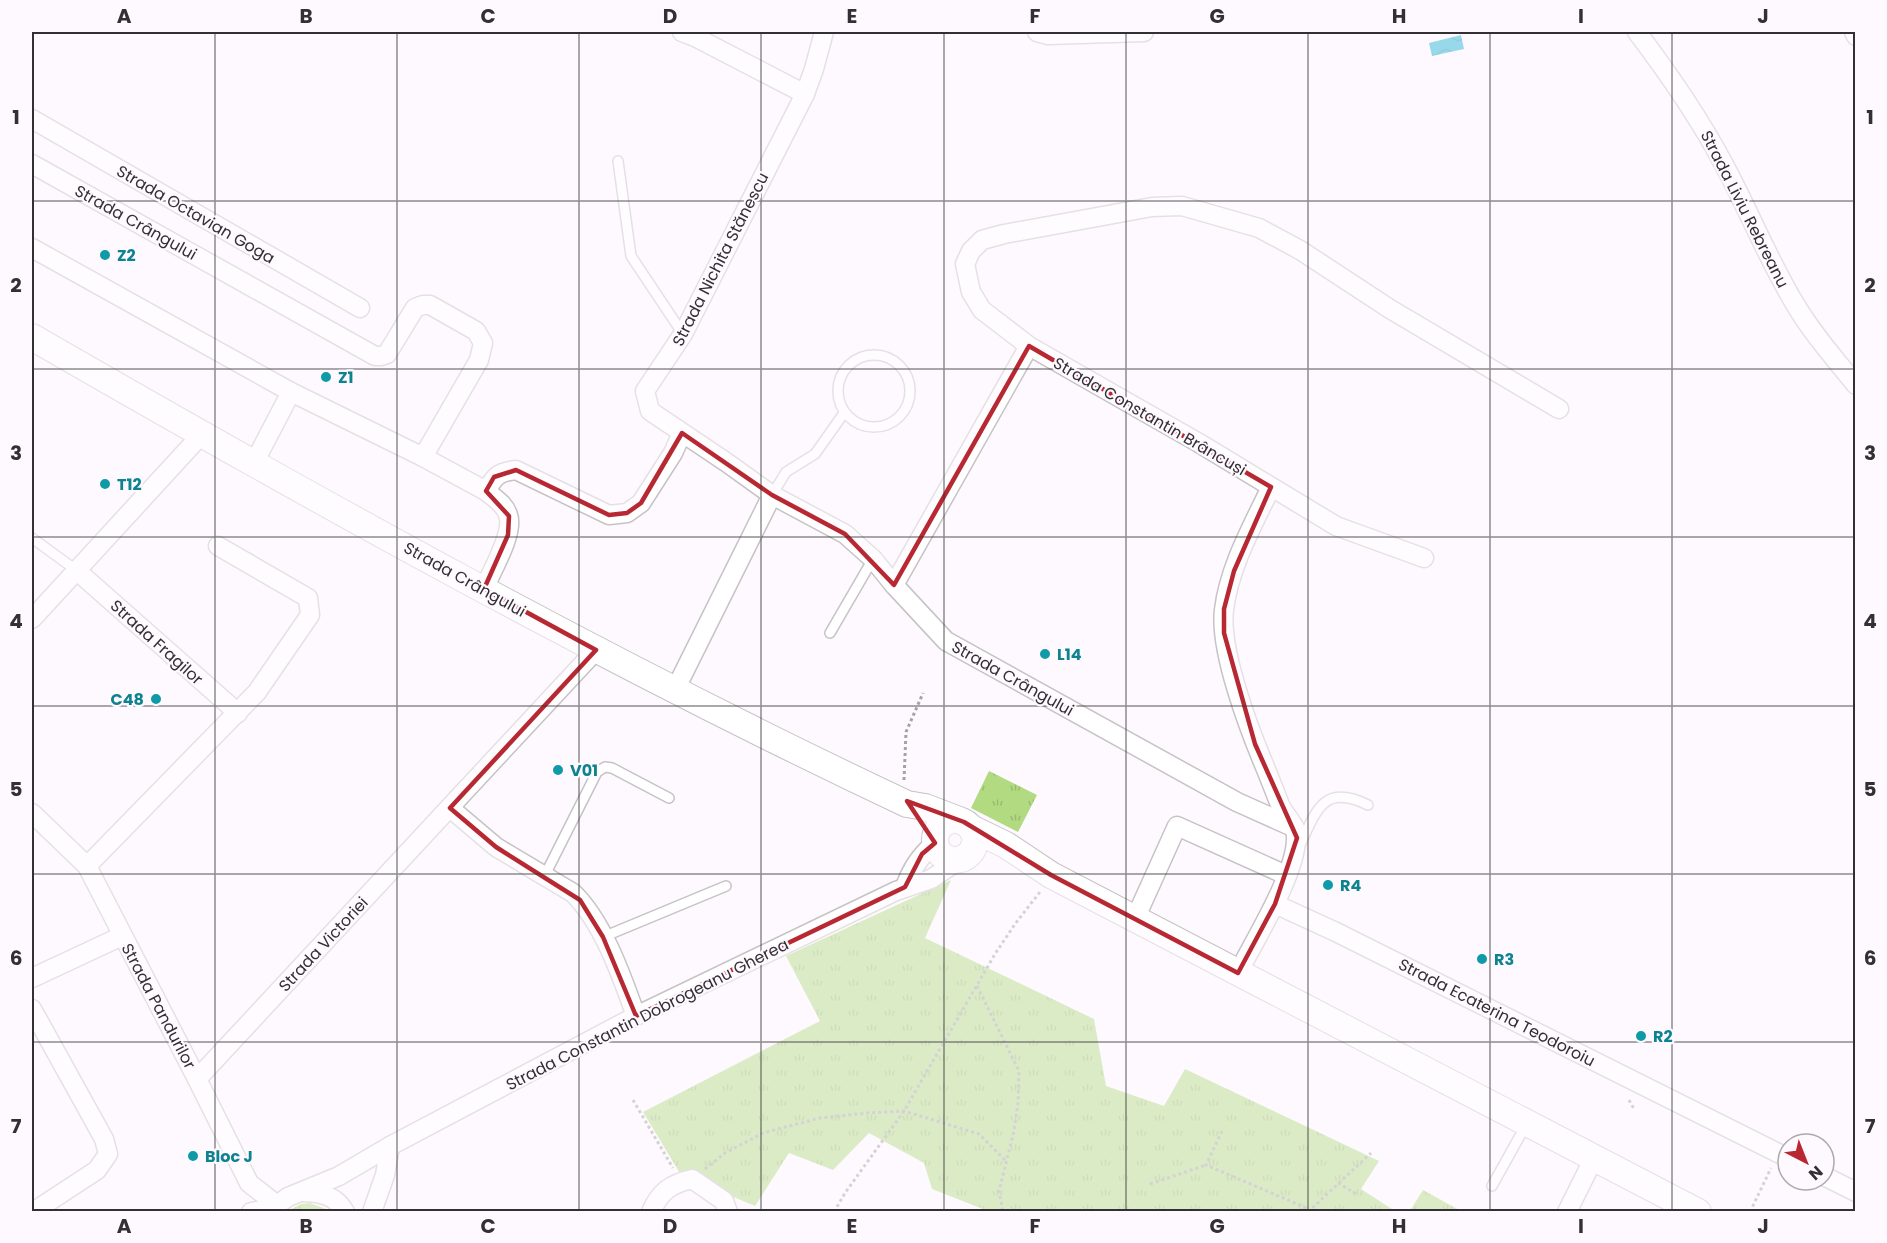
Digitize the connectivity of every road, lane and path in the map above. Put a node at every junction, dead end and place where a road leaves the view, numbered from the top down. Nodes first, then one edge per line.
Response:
1 (682, 32) edge
2 (824, 32) edge
3 (1037, 32) edge
4 (1144, 32) edge
5 (1637, 32) edge
6 (1854, 32) edge
7 (1856, 36) edge
8 (805, 94) junction
9 (32, 119) edge
10 (618, 161) dead end
11 (32, 164) edge
12 (32, 248) edge
13 (360, 308) dead end
14 (683, 334) junction
15 (32, 337) edge
16 (1029, 346) junction
17 (1856, 385) edge
18 (291, 392) junction
19 (1559, 409) dead end
20 (844, 413) junction
21 (682, 433) junction
22 (202, 434) junction
23 (423, 457) junction
24 (254, 463) junction
25 (1271, 487) junction
26 (486, 491) junction
27 (772, 495) junction
28 (32, 538) edge
29 (218, 546) dead end
30 (1424, 558) dead end
31 (873, 559) junction
32 (76, 570) junction
33 (894, 585) junction
34 (484, 589) junction
35 (32, 619) edge
36 (830, 633) dead end
37 (596, 650) junction
38 (675, 690) junction
39 (923, 693) dead end
40 (238, 713) junction
41 (669, 798) dead end
42 (902, 801) junction
43 (1368, 805) dead end
44 (450, 808) junction
45 (32, 813) edge
46 (965, 824) junction
47 (1295, 828) junction
48 (935, 840) junction
49 (962, 858) junction
50 (87, 866) junction
51 (1044, 872) junction
52 (1286, 875) junction
53 (544, 877) junction
54 (726, 886) dead end
55 (905, 887) junction
56 (1275, 904) junction
57 (1135, 919) junction
58 (122, 936) junction
59 (603, 937) junction
60 (1238, 973) junction
61 (32, 978) edge
62 (977, 986) junction
63 (32, 1009) edge
64 (636, 1016) junction
65 (197, 1079) junction
66 (633, 1100) dead end
67 (904, 1111) junction
68 (1527, 1123) junction
69 (1222, 1131) dead end
70 (390, 1146) junction
71 (1776, 1152) edge
72 (1371, 1153) dead end
73 (1594, 1158) junction
74 (1007, 1162) junction
75 (1206, 1164) junction
76 (1776, 1168) edge
77 (686, 1181) junction
78 (1836, 1182) edge
79 (1338, 1183) junction
80 (1150, 1184) dead end
81 (1492, 1186) dead end
82 (300, 1192) junction
83 (1856, 1192) edge
84 (1358, 1195) dead end
85 (275, 1208) edge
86 (1308, 1210) edge
87 (33, 1212) edge
88 (251, 1212) edge
89 (345, 1212) edge
90 (372, 1212) edge
91 (651, 1212) edge
92 (728, 1212) edge
93 (834, 1212) edge
94 (1003, 1212) edge
95 (1567, 1212) edge
96 (1698, 1212) edge
97 (1750, 1212) edge

1 - 8 street
2 - 8 street, Strada Nichita Stănescu
3 - 4 street
5 - 17 street, Strada Liviu Rebreanu
6 - 7 street
8 - 14 street, Strada Nichita Stănescu
9 - 13 street, Strada Octavian Goga
10 - 14 lane
11 - 23 street, Strada Crângului
12 - 18 street
14 - 21 street, Strada Nichita Stănescu
15 - 22 main road, Strada Crângului
16 - 19 street, Strada Constantin Brâncuși
16 - 25 street, Strada Constantin Brâncuși
16 - 33 street
18 - 23 street
18 - 24 street
20 - 20 lane
20 - 27 lane
21 - 26 street
21 - 27 street, Strada Nichita Stănescu
22 - 24 main road, Strada Crângului
22 - 32 street
23 - 26 street
24 - 34 main road, Strada Crângului
25 - 30 street, Strada Constantin Brâncuși
25 - 47 street
26 - 34 street
27 - 31 street, Strada Nichita Stănescu
27 - 38 street
28 - 32 lane
29 - 40 street
31 - 33 street, Strada Crângului
31 - 36 lane
32 - 35 street
32 - 40 street, Strada Fragilor
33 - 47 street, Strada Crângului
34 - 37 main road, Strada Crângului
37 - 38 main road, Strada Crângului
37 - 44 street, Strada Victoriei
38 - 42 main road, Strada Crângului
39 - 42 path
40 - 50 street
41 - 53 lane
42 - 46 main road, Strada Crângului
42 - 48 main road, Strada Crângului
43 - 52 lane
44 - 53 street
44 - 65 street, Strada Victoriei
45 - 50 street, Strada Pandurilor
46 - 48 main road
46 - 49 main road
46 - 51 main road
47 - 52 street
48 - 49 main road
48 - 55 street
49 - 51 main road
49 - 55 street, Strada Constantin Dobrogeanu Gherea
50 - 58 street, Strada Pandurilor
51 - 57 main road
51 - 62 path
52 - 56 street
52 - 57 street
53 - 59 street
54 - 59 lane
55 - 64 street, Strada Constantin Dobrogeanu Gherea
56 - 60 street
56 - 71 street, Strada Ecaterina Teodoroiu
57 - 60 main road
58 - 61 street
58 - 65 street, Strada Pandurilor
59 - 64 street
60 - 68 main road
62 - 67 path
62 - 74 path
63 - 87 street
64 - 70 street, Strada Constantin Dobrogeanu Gherea
65 - 85 street, Strada Pandurilor
66 - 77 path
67 - 74 path
67 - 77 path
67 - 93 path
68 - 73 main road
68 - 81 lane
69 - 75 path
70 - 82 street, Strada Constantin Dobrogeanu Gherea
70 - 90 street
72 - 79 path
73 - 95 street
73 - 96 main road
74 - 94 path
75 - 80 path
75 - 86 path
76 - 97 path
77 - 91 street
77 - 92 street
78 - 83 street
79 - 84 path
79 - 86 path
82 - 85 street, Strada Constantin Dobrogeanu Gherea
82 - 89 street
85 - 88 street

